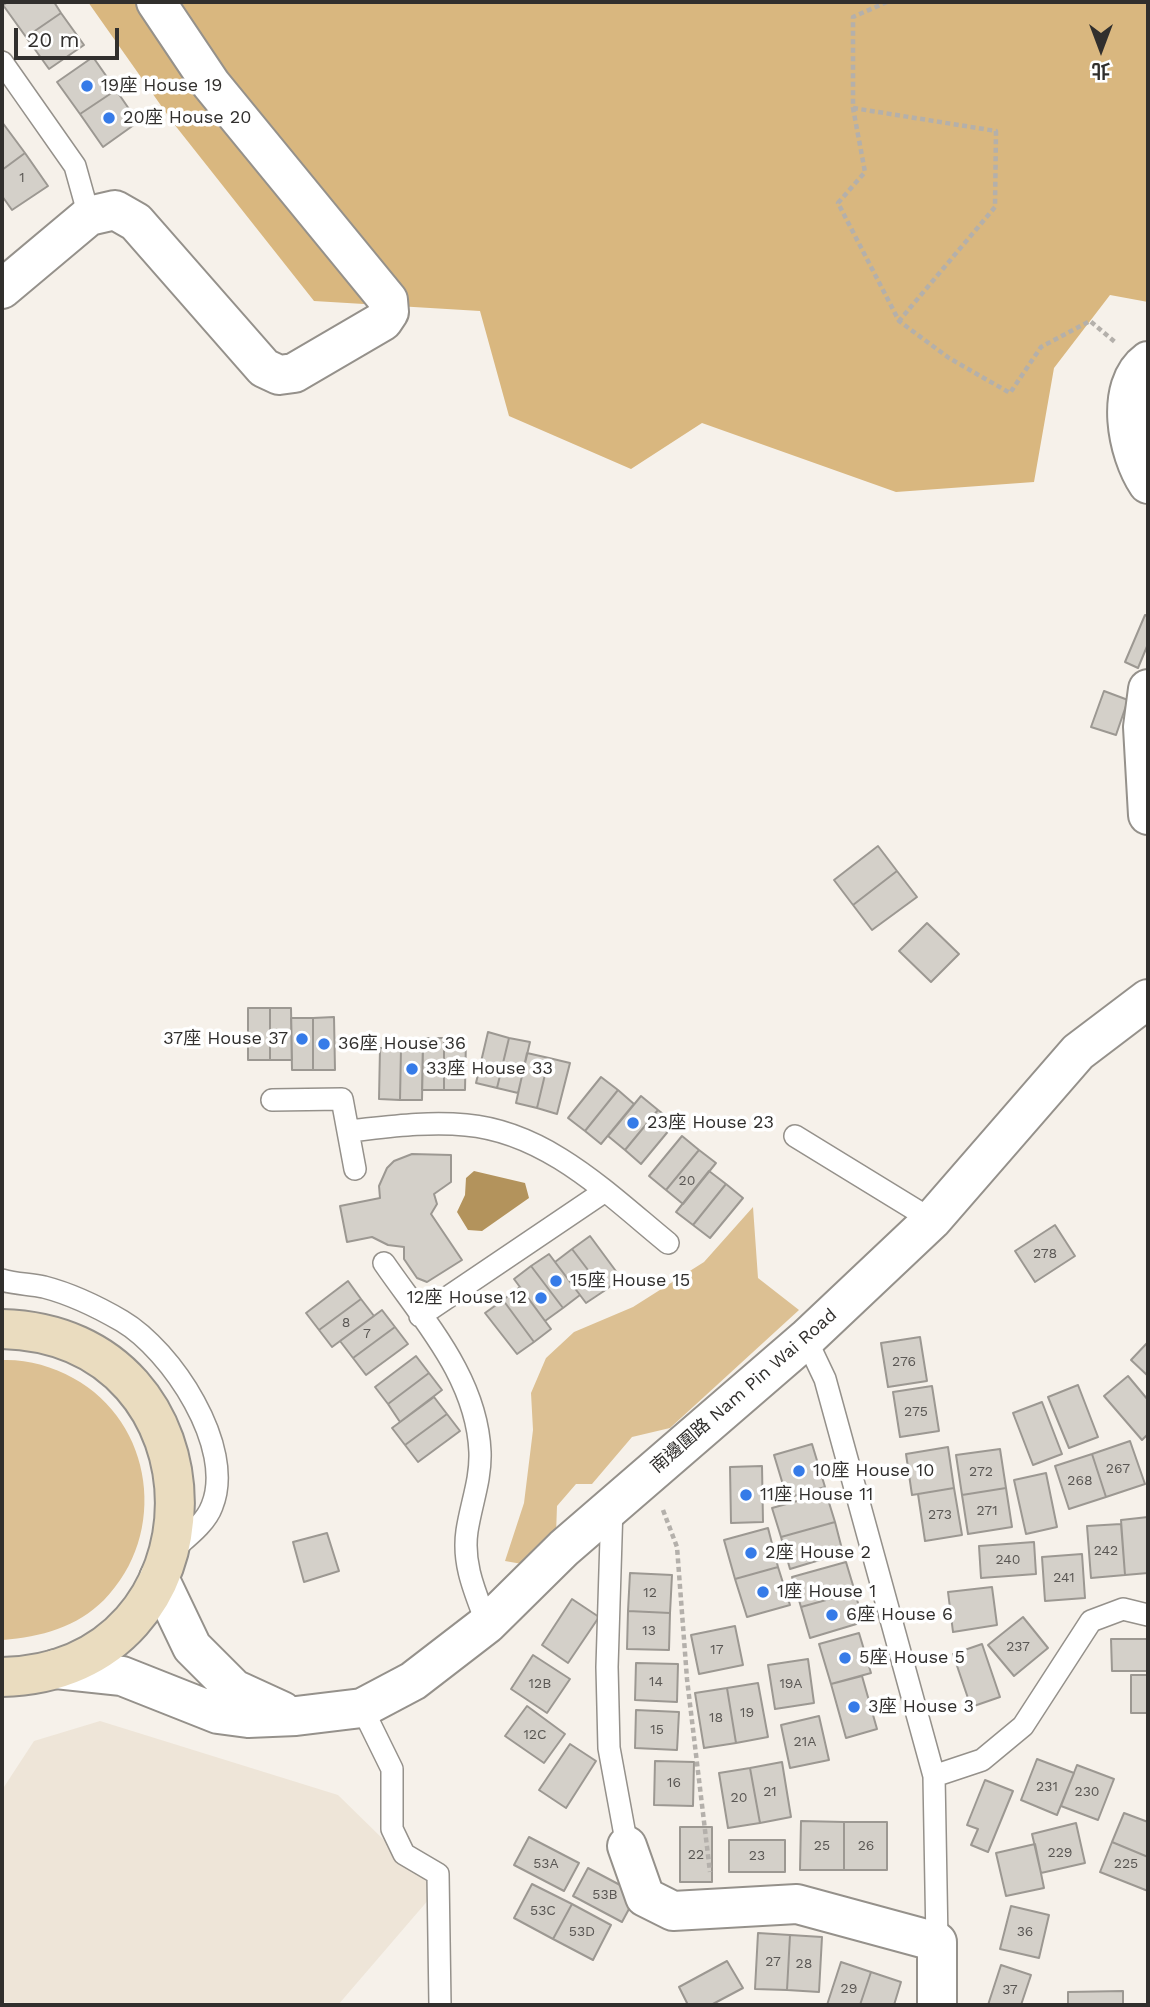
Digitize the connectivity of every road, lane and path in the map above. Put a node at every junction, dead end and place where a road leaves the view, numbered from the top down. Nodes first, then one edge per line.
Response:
1 (156, 2) edge
2 (887, 2) edge
3 (2, 62) edge
4 (853, 108) junction
5 (102, 213) junction
6 (2, 289) edge
7 (899, 321) junction
8 (1145, 363) edge
9 (1148, 484) edge
10 (1148, 689) edge
11 (1148, 815) edge
12 (1148, 999) edge
13 (272, 1100) dead end
14 (348, 1130) junction
15 (795, 1136) dead end
16 (355, 1169) dead end
17 (605, 1191) junction
18 (932, 1220) junction
19 (668, 1243) dead end
20 (384, 1263) dead end
21 (2, 1280) edge
22 (420, 1316) junction
23 (7, 1325) edge
24 (806, 1339) junction
25 (649, 1473) junction
26 (612, 1506) junction
27 (164, 1565) junction
28 (1148, 1615) edge
29 (487, 1624) junction
30 (49, 1671) junction
31 (2, 1677) edge
32 (2, 1700) edge
33 (362, 1708) junction
34 (296, 1716) junction
35 (934, 1776) junction
36 (627, 1846) joint
37 (719, 1909) junction
38 (937, 1942) junction
39 (440, 2005) edge
40 (937, 2005) edge

1 - 5 street
2 - 4 path
3 - 5 lane
4 - 7 path
4 - 7 path
5 - 6 street
7 - 8 path
8 - 9 street
10 - 11 street
12 - 18 street, 南邊圍路 Nam Pin Wai Road
13 - 14 lane
14 - 16 lane
14 - 17 lane
15 - 18 lane
17 - 19 lane
17 - 22 lane
18 - 24 street, 南邊圍路 Nam Pin Wai Road
20 - 22 lane
21 - 27 lane
22 - 29 lane
23 - 27 main road
24 - 25 street, 南邊圍路 Nam Pin Wai Road
24 - 35 lane
25 - 26 street, 南邊圍路 Nam Pin Wai Road
25 - 37 path
26 - 29 street, 南邊圍路 Nam Pin Wai Road
26 - 36 lane
27 - 30 main road
27 - 34 street
28 - 35 lane
29 - 33 street, 南邊圍路 Nam Pin Wai Road
30 - 31 main road
30 - 32 main road
30 - 34 street, 南邊圍路 Nam Pin Wai Road
33 - 34 street, 南邊圍路 Nam Pin Wai Road
33 - 39 lane
35 - 38 lane
36 - 37 street
37 - 38 street
38 - 40 street

